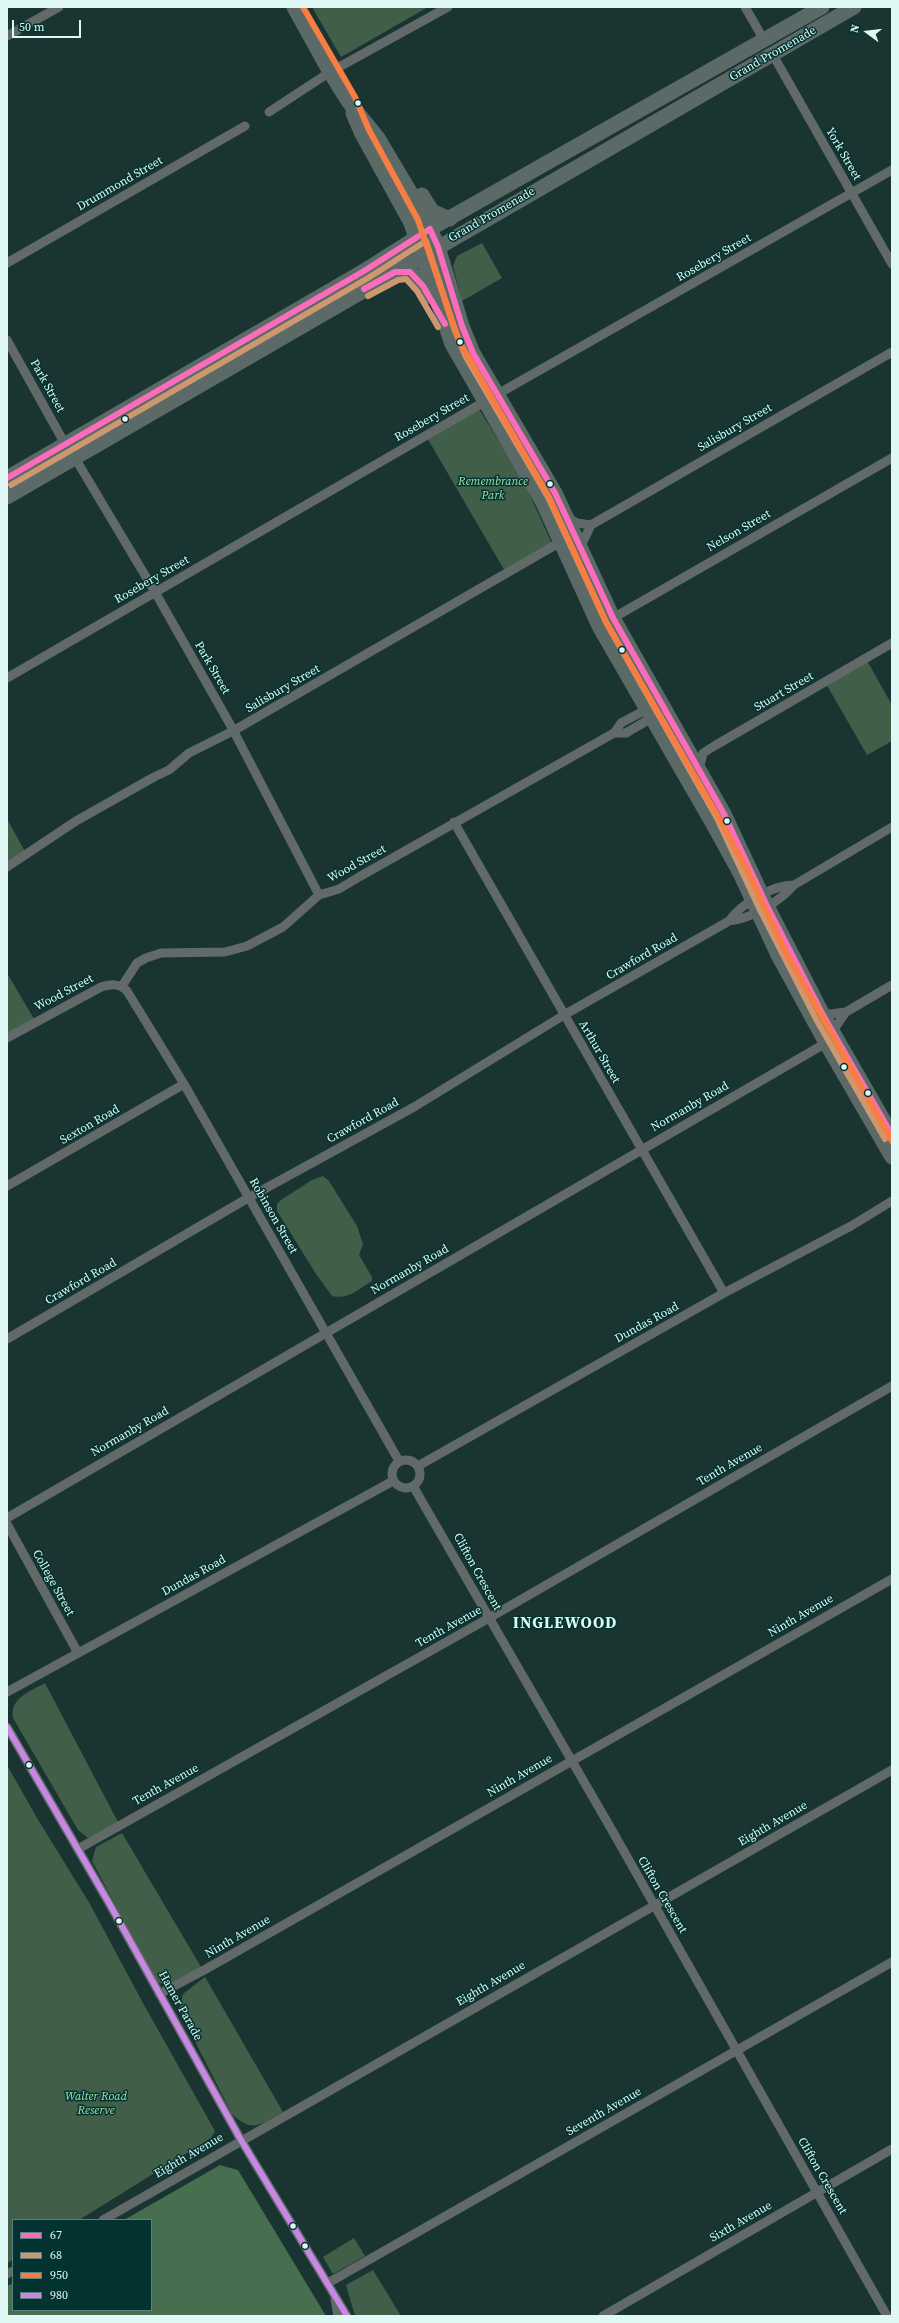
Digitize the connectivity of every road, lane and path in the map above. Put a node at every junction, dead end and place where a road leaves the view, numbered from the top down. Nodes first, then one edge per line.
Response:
1 (59, 7) edge
2 (294, 7) edge
3 (448, 7) edge
4 (745, 7) edge
5 (822, 7) edge
6 (854, 7) edge
7 (7, 36) edge
8 (764, 40) junction
9 (773, 55) junction
10 (330, 72) junction
11 (348, 101) junction
12 (269, 112) dead end
13 (246, 126) dead end
14 (378, 138) junction
15 (892, 170) edge
16 (851, 193) junction
17 (450, 219) junction
18 (430, 229) junction
19 (417, 238) junction
20 (438, 247) junction
21 (423, 256) junction
22 (7, 263) edge
23 (892, 264) edge
24 (395, 271) junction
25 (444, 321) junction
26 (7, 340) edge
27 (892, 352) edge
28 (490, 398) junction
29 (65, 444) junction
30 (75, 458) junction
31 (892, 458) edge
32 (7, 478) edge
33 (7, 497) edge
34 (567, 517) junction
35 (591, 525) junction
36 (574, 534) junction
37 (561, 542) junction
38 (580, 548) junction
39 (155, 592) junction
40 (613, 618) junction
41 (599, 626) junction
42 (892, 643) edge
43 (7, 678) edge
44 (663, 706) junction
45 (648, 714) junction
46 (233, 731) junction
47 (699, 770) junction
48 (454, 822) junction
49 (892, 827) edge
50 (7, 867) edge
51 (319, 895) junction
52 (760, 903) junction
53 (892, 985) edge
54 (122, 986) junction
55 (846, 1012) junction
56 (823, 1014) junction
57 (564, 1015) junction
58 (829, 1037) junction
59 (7, 1038) edge
60 (184, 1084) junction
61 (888, 1133) edge
62 (642, 1149) junction
63 (892, 1158) edge
64 (7, 1186) edge
65 (248, 1198) junction
66 (891, 1202) edge
67 (724, 1294) junction
68 (327, 1333) junction
69 (7, 1339) edge
70 (892, 1386) edge
71 (399, 1461) junction
72 (418, 1466) junction
73 (393, 1481) junction
74 (413, 1486) junction
75 (7, 1518) edge
76 (7, 1524) edge
77 (892, 1578) edge
78 (489, 1618) junction
79 (78, 1653) junction
80 (7, 1692) edge
81 (7, 1727) edge
82 (571, 1761) junction
83 (892, 1770) edge
84 (78, 1849) junction
85 (654, 1906) junction
86 (892, 1962) edge
87 (159, 1994) junction
88 (736, 2050) junction
89 (241, 2140) junction
90 (892, 2149) edge
91 (817, 2192) junction
92 (105, 2219) edge
93 (328, 2283) junction
94 (335, 2294) junction
95 (338, 2316) edge
96 (347, 2316) edge
97 (603, 2316) edge
98 (887, 2316) edge

1 - 7 street
2 - 10 main road
3 - 10 street
4 - 8 street
5 - 8 main road, Grand Promenade
6 - 9 main road, Grand Promenade
8 - 17 main road, Grand Promenade
9 - 16 street, York Street
9 - 20 main road, Grand Promenade
10 - 11 main road
10 - 12 street
11 - 14 main road
11 - 19 main road
13 - 22 street, Drummond Street
14 - 17 main road
14 - 18 main road
15 - 16 street, Rosebery Street
16 - 23 street, York Street
16 - 28 street, Rosebery Street
17 - 18 main road, Grand Promenade
18 - 19 main road, Grand Promenade
18 - 20 main road
19 - 21 main road
19 - 29 main road, Grand Promenade
20 - 21 main road, Grand Promenade
20 - 28 main road
21 - 24 main road, Grand Promenade
21 - 25 main road
24 - 25 main road
24 - 30 main road, Grand Promenade
25 - 28 main road
26 - 29 street, Park Street
27 - 35 street, Salisbury Street
28 - 34 main road
28 - 37 main road
28 - 39 street, Rosebery Street
29 - 32 main road, Grand Promenade
30 - 33 main road, Grand Promenade
30 - 39 street, Park Street
31 - 40 street, Nelson Street
34 - 35 street
34 - 36 main road
35 - 38 street
36 - 37 street, Salisbury Street
36 - 38 main road
37 - 41 main road
37 - 46 street, Salisbury Street
38 - 40 main road
39 - 43 street, Rosebery Street
39 - 46 street, Park Street
40 - 41 street, Nelson Street
40 - 44 main road
41 - 45 main road
42 - 47 street, Stuart Street
44 - 45 street, Wood Street
44 - 47 main road
45 - 48 street, Wood Street
45 - 52 main road
46 - 50 street, Salisbury Street
46 - 51 street, Park Street
47 - 52 main road
48 - 51 street, Wood Street
48 - 57 street, Arthur Street
49 - 52 street, Crawford Road
51 - 54 street, Wood Street
52 - 56 main road
52 - 57 street, Crawford Road
52 - 58 main road
53 - 55 street
54 - 59 street, Wood Street
54 - 60 street, Robinson Street
55 - 56 street
55 - 58 street
56 - 58 main road
57 - 62 street, Arthur Street
57 - 65 street, Crawford Road
58 - 61 main road
58 - 62 street, Normanby Road
60 - 64 street, Sexton Road
60 - 65 street, Robinson Street
61 - 63 main road
62 - 67 street, Arthur Street
62 - 68 street, Normanby Road
65 - 68 street, Robinson Street
65 - 69 street, Crawford Road
66 - 67 street, Dundas Road
67 - 72 street, Dundas Road
68 - 71 street, Robinson Street
68 - 75 street, Normanby Road
70 - 78 street, Tenth Avenue
71 - 72 street
71 - 73 street
72 - 74 street
73 - 74 street
73 - 79 street, Dundas Road
74 - 78 street, Clifton Crescent
76 - 79 street, College Street
77 - 82 street, Ninth Avenue
78 - 82 street, Clifton Crescent
78 - 84 street, Tenth Avenue
79 - 80 street, Dundas Road
81 - 84 street, Hamer Parade
82 - 85 street, Clifton Crescent
82 - 87 street, Ninth Avenue
83 - 85 street, Eighth Avenue
84 - 87 street, Hamer Parade
85 - 88 street, Clifton Crescent
85 - 89 street, Eighth Avenue
86 - 88 street, Seventh Avenue
87 - 89 street, Hamer Parade
88 - 91 street, Clifton Crescent
88 - 93 street, Seventh Avenue
89 - 92 street, Eighth Avenue
89 - 93 street, Hamer Parade
90 - 91 street, Sixth Avenue
91 - 97 street, Sixth Avenue
91 - 98 street, Clifton Crescent
93 - 94 street, Hamer Parade
94 - 95 street, Hamer Parade
94 - 96 street, Hamer Parade

